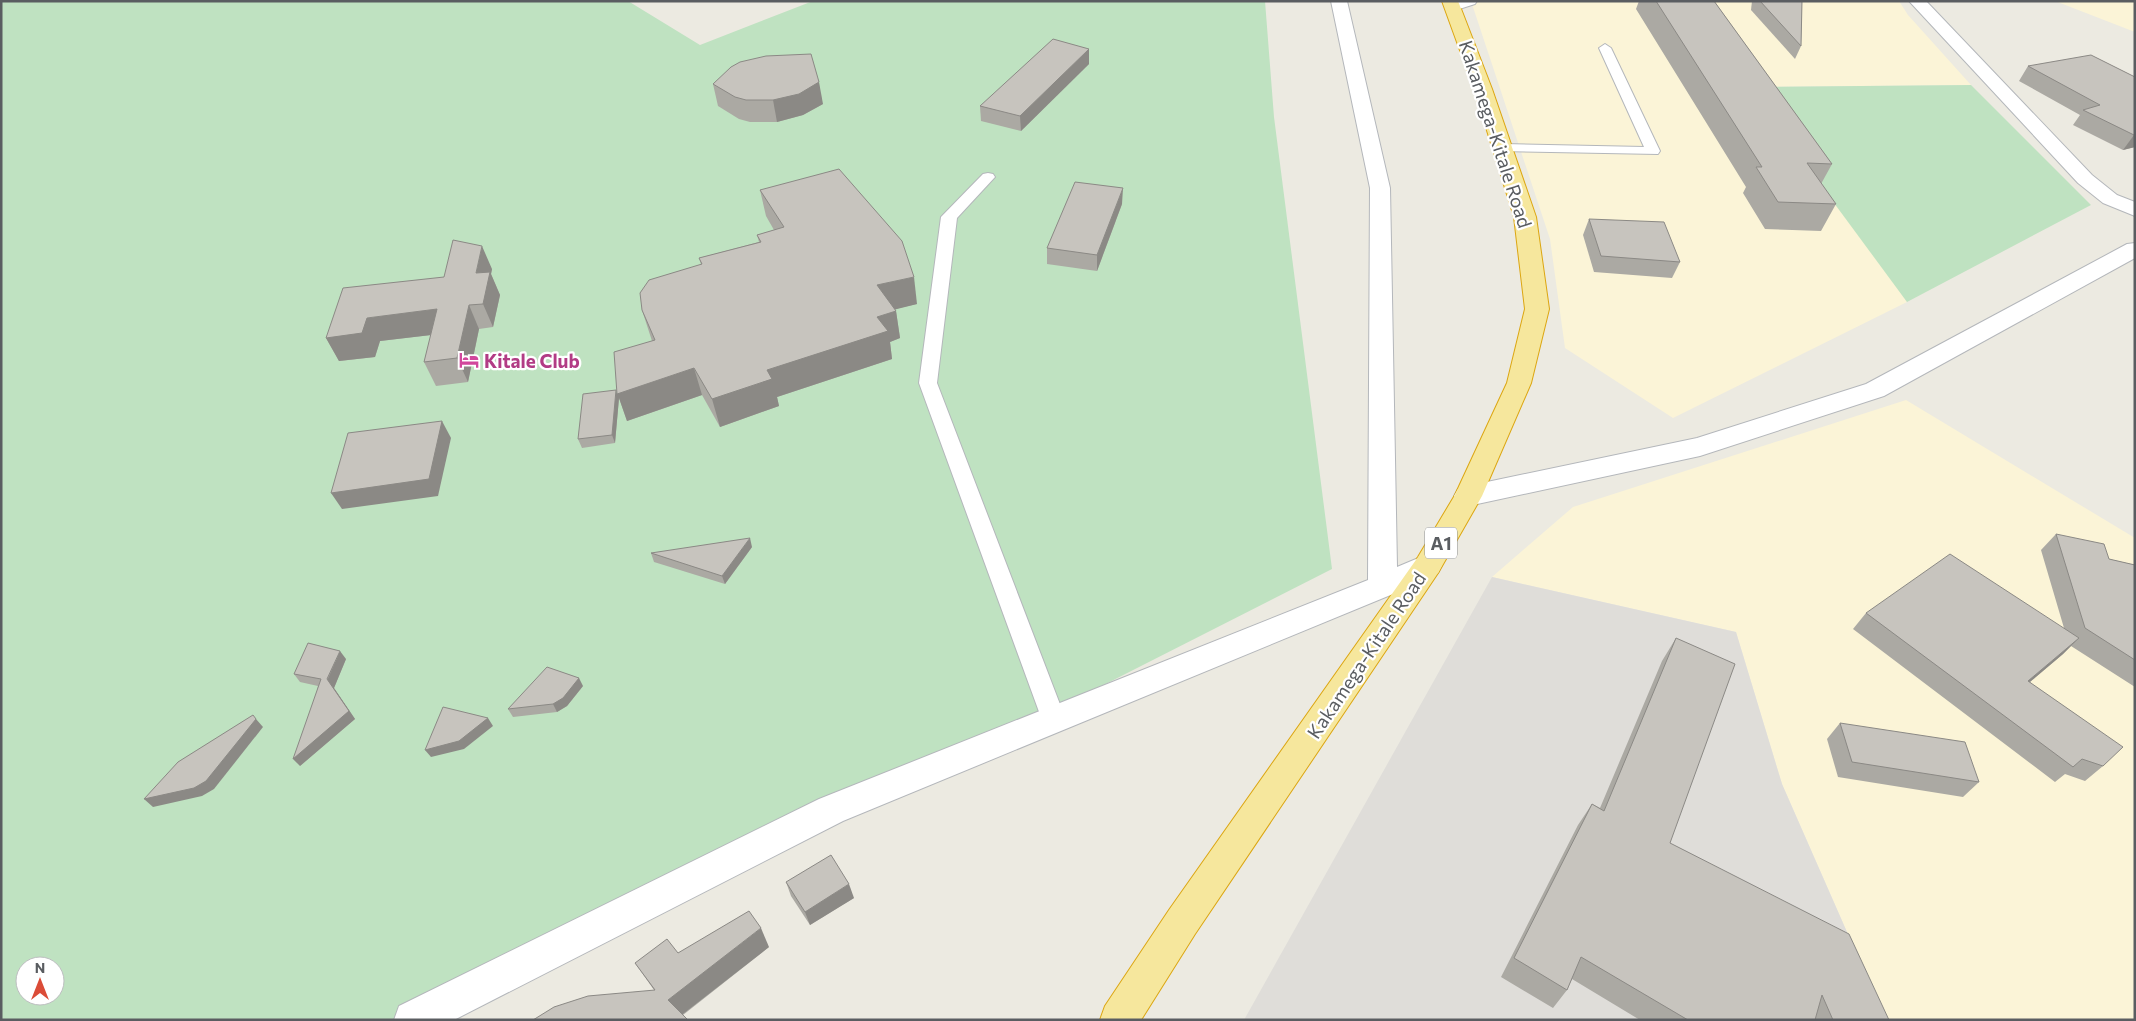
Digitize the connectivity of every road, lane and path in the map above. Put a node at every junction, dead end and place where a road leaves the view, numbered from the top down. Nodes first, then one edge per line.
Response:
1 (1339, 1) edge
2 (1917, 1) edge
3 (1458, 3) edge
4 (1605, 48) dead end
5 (1503, 148) junction
6 (988, 177) dead end
7 (2135, 210) edge
8 (2135, 249) edge
9 (1468, 496) junction
10 (1428, 565) junction
11 (1382, 586) junction
12 (1054, 720) junction
13 (413, 1020) edge
14 (1119, 1020) edge

1 - 11 street
2 - 7 street
3 - 5 highway, Kakamega-Kitale Road / A1
4 - 5 lane
5 - 9 highway, Kakamega-Kitale Road / A1
6 - 12 lane
8 - 9 street
9 - 10 highway, Kakamega-Kitale Road / A1
10 - 11 street
10 - 14 highway, Kakamega-Kitale Road / A1
11 - 12 street
12 - 13 street

